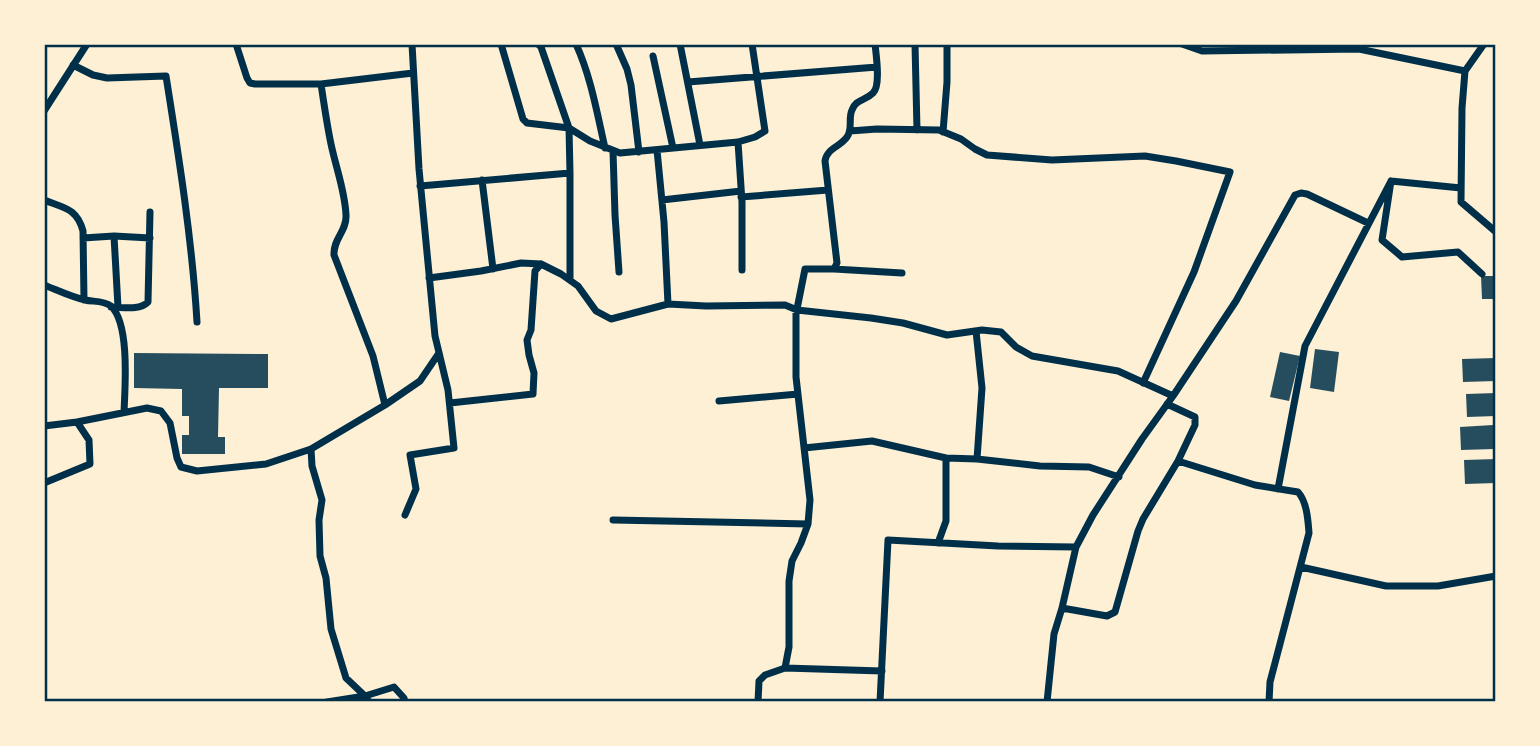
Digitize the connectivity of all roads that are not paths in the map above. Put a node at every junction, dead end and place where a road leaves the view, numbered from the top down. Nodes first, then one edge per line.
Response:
1 (87, 44) edge
2 (236, 44) edge
3 (412, 44) edge
4 (502, 44) edge
5 (576, 44) edge
6 (616, 44) edge
7 (680, 44) edge
8 (752, 44) edge
9 (875, 44) edge
10 (915, 44) edge
11 (947, 44) edge
12 (1182, 44) edge
13 (1484, 44) edge
14 (540, 45) edge
15 (1360, 46) edge
16 (653, 56) dead end
17 (73, 65) junction
18 (877, 67) junction
19 (1465, 71) junction
20 (413, 73) junction
21 (758, 76) junction
22 (688, 82) junction
23 (321, 84) junction
24 (44, 111) edge
25 (569, 128) junction
26 (917, 130) junction
27 (850, 131) junction
28 (943, 132) junction
29 (738, 142) junction
30 (700, 145) junction
31 (673, 148) junction
32 (609, 150) junction
33 (657, 150) junction
34 (639, 152) junction
35 (570, 173) junction
36 (482, 180) junction
37 (1391, 181) junction
38 (420, 186) junction
39 (1461, 188) junction
40 (828, 190) junction
41 (741, 194) junction
42 (44, 200) edge
43 (662, 200) junction
44 (150, 212) dead end
45 (1368, 223) junction
46 (1496, 232) edge
47 (114, 236) junction
48 (150, 237) junction
49 (83, 238) junction
50 (541, 264) junction
51 (493, 269) junction
52 (834, 269) junction
53 (742, 270) dead end
54 (619, 272) dead end
55 (902, 273) dead end
56 (1482, 274) dead end
57 (429, 278) junction
58 (570, 280) junction
59 (44, 285) edge
60 (84, 300) junction
61 (668, 304) junction
62 (114, 307) junction
63 (797, 310) junction
64 (197, 322) dead end
65 (976, 331) junction
66 (439, 353) junction
67 (1143, 383) junction
68 (798, 394) junction
69 (1173, 396) junction
70 (719, 401) dead end
71 (450, 403) junction
72 (1167, 404) junction
73 (385, 405) junction
74 (124, 412) junction
75 (77, 422) junction
76 (44, 426) edge
77 (803, 448) junction
78 (311, 449) junction
79 (946, 458) junction
80 (976, 459) junction
81 (1178, 461) junction
82 (1119, 477) junction
83 (44, 483) edge
84 (1278, 489) junction
85 (405, 515) dead end
86 (613, 520) dead end
87 (808, 524) junction
88 (938, 543) junction
89 (1076, 547) junction
90 (1301, 567) junction
91 (1496, 576) edge
92 (1062, 608) junction
93 (785, 668) junction
94 (882, 671) junction
95 (367, 699) edge
96 (327, 702) edge
97 (405, 702) edge
98 (758, 702) edge
99 (880, 702) edge
100 (1047, 702) edge
101 (1269, 702) edge

1 - 17 street
2 - 23 street
3 - 20 street
4 - 25 street
5 - 32 street
6 - 34 street
7 - 22 street
8 - 21 street
9 - 18 street
10 - 26 street
11 - 28 street
12 - 15 street
13 - 19 street
14 - 25 street
15 - 19 street
16 - 31 street
17 - 24 street
17 - 64 street
18 - 21 street
18 - 27 street
19 - 39 street
20 - 23 street
20 - 38 street
21 - 22 street
21 - 29 street
22 - 30 street
23 - 73 street
25 - 32 street
25 - 35 street
26 - 27 street
26 - 28 street
27 - 40 street
28 - 67 street
29 - 30 street
29 - 41 street
30 - 31 street
31 - 33 street
32 - 34 street
32 - 54 street
33 - 34 street
33 - 43 street
35 - 36 street
35 - 58 street
36 - 38 street
36 - 51 street
37 - 39 street
37 - 45 street
37 - 56 street
38 - 57 street
39 - 46 street
40 - 41 street
40 - 52 street
41 - 43 street
41 - 53 street
42 - 49 street
43 - 61 street
44 - 48 street
45 - 69 street
45 - 84 street
47 - 48 street
47 - 49 street
47 - 62 street
48 - 62 street
49 - 60 street
50 - 51 street
50 - 58 street
50 - 71 street
51 - 57 street
52 - 55 street
52 - 63 street
57 - 66 street
58 - 61 street
59 - 60 street
60 - 62 street
61 - 63 street
62 - 74 street
63 - 65 street
63 - 68 street
65 - 67 street
65 - 80 street
66 - 71 street
66 - 73 street
67 - 69 street
68 - 70 street
68 - 77 street
69 - 72 street
71 - 85 street
72 - 81 street
72 - 82 street
73 - 78 street
74 - 75 street
74 - 78 street
75 - 76 street
75 - 83 street
77 - 79 street
77 - 87 street
78 - 95 street
79 - 80 street
79 - 88 street
80 - 82 street
81 - 84 street
81 - 92 street
82 - 89 street
84 - 90 street
86 - 87 street
87 - 93 street
88 - 89 street
88 - 94 street
89 - 92 street
90 - 91 street
90 - 101 street
92 - 100 street
93 - 94 street
93 - 98 street
94 - 99 street
95 - 96 street
95 - 97 street

